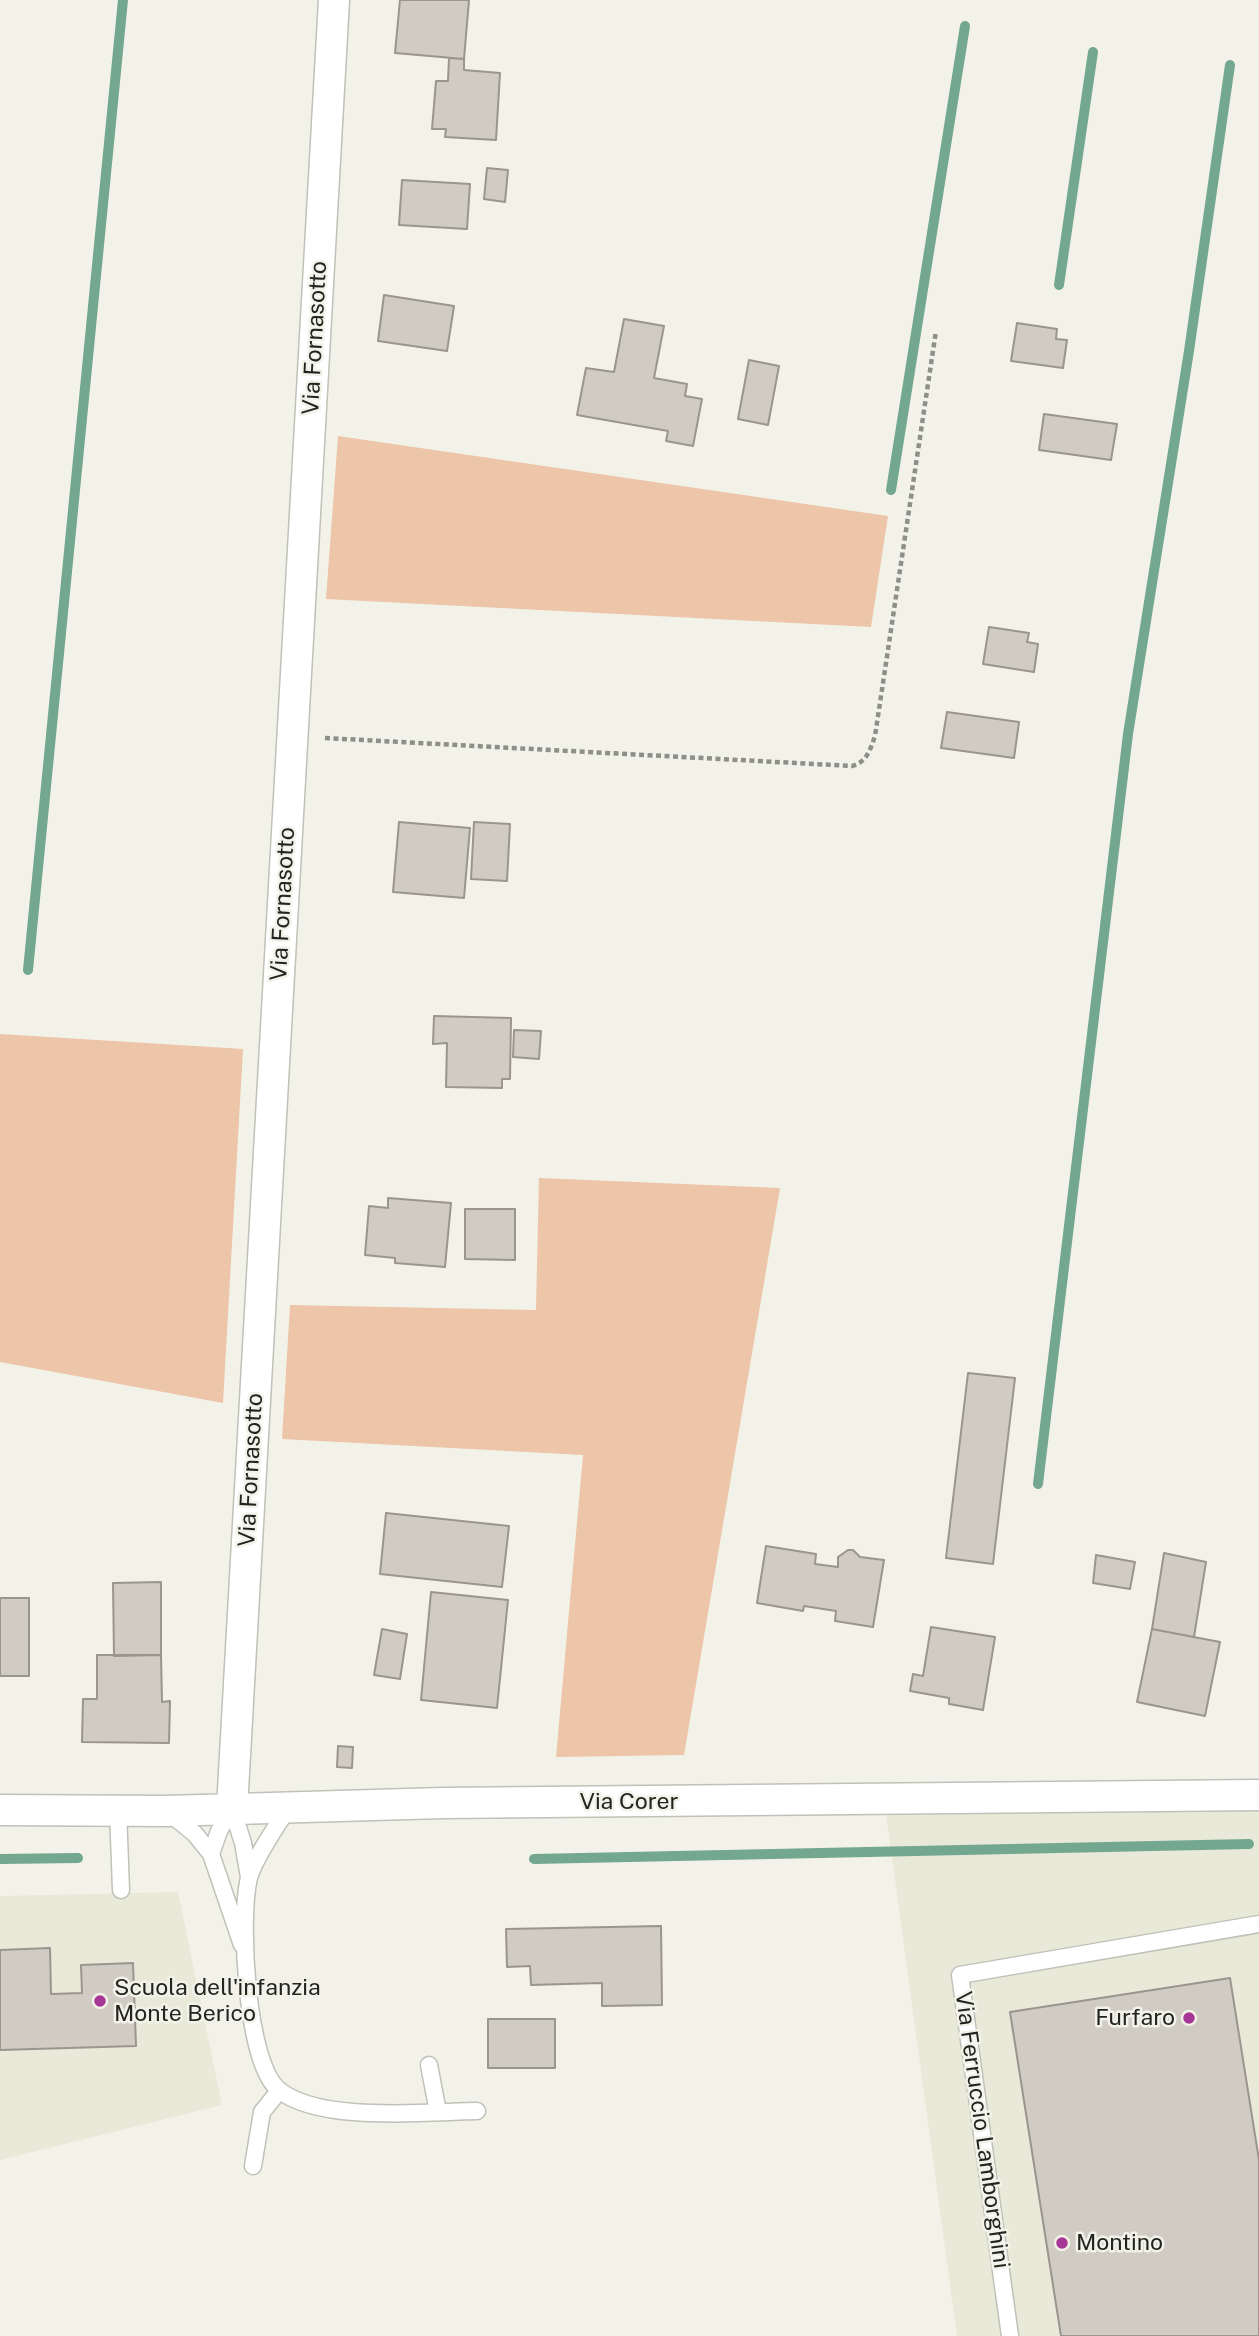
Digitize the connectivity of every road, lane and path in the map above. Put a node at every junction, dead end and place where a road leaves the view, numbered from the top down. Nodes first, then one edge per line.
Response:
1 (334, 0) edge
2 (936, 331) dead end
3 (292, 737) junction
4 (1259, 1795) edge
5 (232, 1808) junction
6 (288, 1808) junction
7 (0, 1810) edge
8 (118, 1810) junction
9 (166, 1811) junction
10 (211, 1854) junction
11 (249, 1877) junction
12 (121, 1890) dead end
13 (1259, 1924) edge
14 (244, 1952) junction
15 (429, 2064) dead end
16 (279, 2091) junction
17 (477, 2111) dead end
18 (438, 2112) junction
19 (253, 2166) dead end
20 (1010, 2336) edge

1 - 3 street, Via Fornasotto
2 - 3 path
3 - 5 street, Via Fornasotto
4 - 6 street, Via Corer
5 - 6 street, Via Corer
5 - 9 street, Via Corer
5 - 10 lane
5 - 11 lane
6 - 11 lane
7 - 8 street, Via Corer
8 - 9 street, Via Corer
8 - 12 lane
9 - 10 lane
10 - 14 lane
11 - 14 lane
13 - 20 lane, Via Ferruccio Lamborghini
14 - 16 lane
15 - 18 lane
16 - 18 lane
16 - 19 lane
17 - 18 lane

